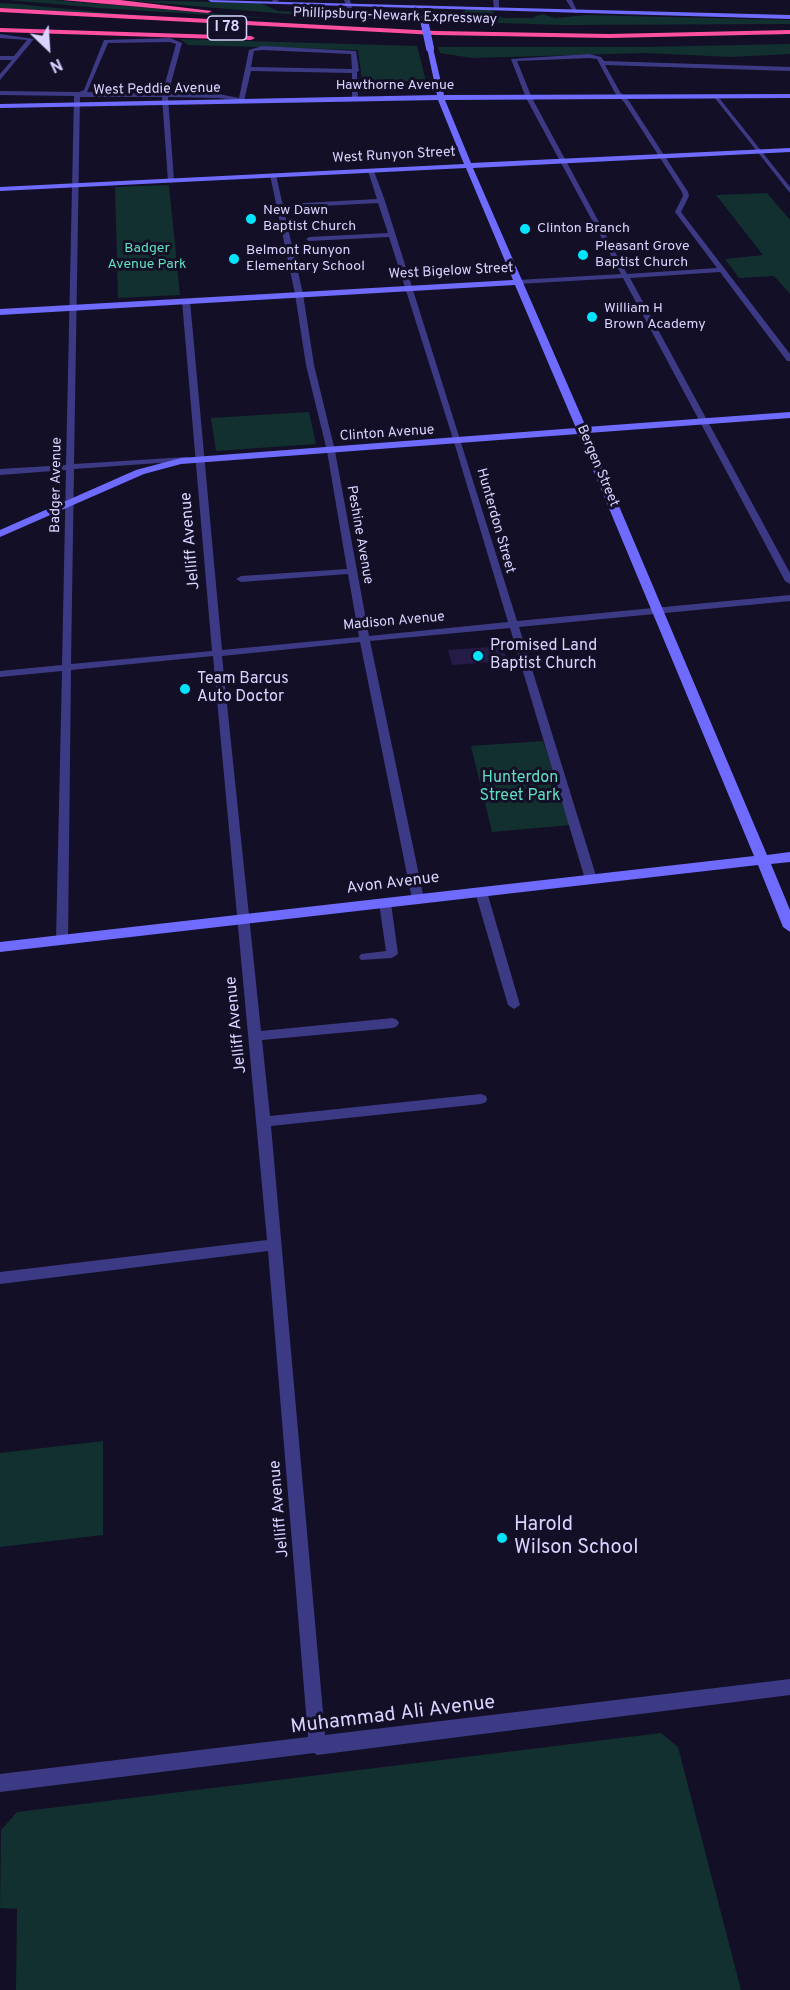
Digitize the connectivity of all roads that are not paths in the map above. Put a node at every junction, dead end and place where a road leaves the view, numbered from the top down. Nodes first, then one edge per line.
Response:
1 (66, 0) edge
2 (97, 0) edge
3 (211, 0) edge
4 (496, 0) edge
5 (570, 0) edge
6 (0, 1) edge
7 (275, 1) edge
8 (348, 2) edge
9 (21, 3) junction
10 (422, 3) edge
11 (138, 5) junction
12 (497, 8) junction
13 (351, 11) dead end
14 (0, 12) edge
15 (576, 12) junction
16 (790, 17) edge
17 (0, 20) edge
18 (0, 30) edge
19 (568, 30) junction
20 (790, 32) edge
21 (436, 33) junction
22 (0, 36) edge
23 (359, 39) dead end
24 (453, 40) junction
25 (790, 40) edge
26 (421, 42) dead end
27 (0, 58) edge
28 (16, 58) junction
29 (603, 64) junction
30 (249, 69) junction
31 (790, 70) edge
32 (356, 71) junction
33 (0, 78) edge
34 (0, 93) edge
35 (82, 94) junction
36 (716, 96) junction
37 (790, 96) edge
38 (622, 97) junction
39 (166, 98) junction
40 (355, 98) junction
41 (529, 98) junction
42 (441, 99) junction
43 (241, 100) junction
44 (76, 104) junction
45 (0, 106) edge
46 (790, 150) edge
47 (759, 152) junction
48 (662, 157) junction
49 (564, 161) junction
50 (468, 166) junction
51 (371, 171) junction
52 (273, 176) junction
53 (171, 181) junction
54 (75, 185) junction
55 (0, 189) edge
56 (790, 191) edge
57 (382, 201) junction
58 (303, 205) dead end
59 (392, 235) junction
60 (309, 239) dead end
61 (723, 270) junction
62 (626, 276) junction
63 (518, 282) junction
64 (409, 288) junction
65 (298, 294) junction
66 (186, 301) junction
67 (74, 308) junction
68 (0, 312) edge
69 (790, 359) edge
70 (790, 415) edge
71 (704, 422) junction
72 (583, 432) junction
73 (458, 442) junction
74 (332, 452) junction
75 (201, 459) junction
76 (71, 467) junction
77 (0, 472) edge
78 (71, 502) junction
79 (0, 534) edge
80 (352, 571) junction
81 (242, 579) dead end
82 (790, 580) edge
83 (790, 598) edge
84 (659, 612) junction
85 (512, 624) junction
86 (365, 638) junction
87 (217, 652) junction
88 (67, 668) junction
89 (0, 674) edge
90 (790, 857) edge
91 (763, 860) junction
92 (591, 879) junction
93 (481, 892) junction
94 (418, 899) junction
95 (385, 903) junction
96 (243, 919) junction
97 (790, 927) edge
98 (62, 940) junction
99 (0, 947) edge
100 (365, 957) dead end
101 (514, 1005) dead end
102 (393, 1023) dead end
103 (254, 1036) junction
104 (481, 1100) dead end
105 (264, 1122) junction
106 (272, 1245) junction
107 (0, 1278) edge
108 (790, 1687) edge
109 (317, 1746) junction
110 (0, 1783) edge

1 - 11 highway
2 - 11 highway, Phillipsburg-Newark Expressway / I 78
3 - 7 street
4 - 12 street
5 - 15 street
6 - 9 highway
7 - 8 street
8 - 10 street
8 - 13 street
9 - 19 highway
9 - 21 highway
10 - 12 street
10 - 42 street, Bergen Street, bridge
11 - 19 highway, Phillipsburg-Newark Expressway / I 78
12 - 15 street
14 - 21 highway, Phillipsburg-Newark Expressway / I 78
14 - 24 highway, Phillipsburg-Newark Expressway / I 78
15 - 16 street
17 - 18 highway, I 78
17 - 24 highway
19 - 20 highway, Phillipsburg-Newark Expressway / I 78
20 - 21 highway, Phillipsburg-Newark Expressway / I 78
20 - 24 highway, Phillipsburg-Newark Expressway / I 78
22 - 28 street
23 - 24 highway
24 - 25 highway, Phillipsburg-Newark Expressway / I 78
24 - 26 highway, Phillipsburg-Newark Expressway / I 78
27 - 28 street
28 - 33 street
29 - 31 street
29 - 38 street
29 - 41 street
30 - 32 street
30 - 32 street
30 - 43 street
32 - 40 street
34 - 35 street
35 - 39 street
35 - 39 street
35 - 44 street
36 - 37 street, Hawthorne Avenue
36 - 38 street, Hawthorne Avenue
36 - 47 street
38 - 41 street, Hawthorne Avenue
38 - 48 street
39 - 43 street, West Peddie Avenue
39 - 44 street, West Peddie Avenue
39 - 53 street
40 - 42 street, Hawthorne Avenue
40 - 43 street, Hawthorne Avenue
41 - 42 street, Hawthorne Avenue
41 - 49 street
42 - 50 street, Bergen Street
44 - 45 street, West Peddie Avenue
44 - 54 street, Badger Avenue
46 - 47 street, West Runyon Street
47 - 48 street, West Runyon Street
47 - 56 street
48 - 49 street, West Runyon Street
48 - 61 street
49 - 50 street, West Runyon Street
49 - 62 street
50 - 51 street, West Runyon Street
50 - 63 street, Bergen Street
51 - 52 street, West Runyon Street
51 - 57 street, Hunterdon Street
52 - 53 street, West Runyon Street
52 - 65 street, Peshine Avenue
53 - 54 street, West Runyon Street
54 - 55 street, West Runyon Street
54 - 67 street, Badger Avenue
57 - 58 street
57 - 59 street, Hunterdon Street
59 - 60 street
59 - 64 street, Hunterdon Street
61 - 62 street, West Bigelow Street
61 - 69 street
62 - 63 street, West Bigelow Street
62 - 71 street
63 - 64 street, West Bigelow Street
63 - 72 street, Bergen Street
64 - 65 street, West Bigelow Street
64 - 73 street, Hunterdon Street
65 - 66 street, West Bigelow Street
65 - 74 street, Peshine Avenue
66 - 67 street, West Bigelow Street
66 - 75 street, Jelliff Avenue
67 - 68 street, West Bigelow Street
67 - 76 street, Badger Avenue
70 - 71 street, Clinton Avenue
71 - 72 street, Clinton Avenue
71 - 82 street
72 - 73 street, Clinton Avenue
72 - 84 street, Bergen Street
73 - 74 street, Clinton Avenue
73 - 85 street, Hunterdon Street
74 - 75 street, Clinton Avenue
74 - 80 street, Peshine Avenue
75 - 76 street
75 - 78 street, Clinton Avenue
75 - 87 street, Jelliff Avenue
76 - 77 street
76 - 78 street, Badger Avenue
78 - 79 street, Clinton Avenue
78 - 88 street, Badger Avenue
80 - 81 street
80 - 86 street, Peshine Avenue
83 - 84 street, Madison Avenue
84 - 85 street, Madison Avenue
84 - 91 street, Bergen Street
85 - 86 street, Madison Avenue
85 - 92 street, Hunterdon Street
86 - 87 street, Madison Avenue
86 - 94 street, Peshine Avenue
87 - 88 street, Madison Avenue
87 - 96 street, Jelliff Avenue
88 - 89 street, Madison Avenue
88 - 98 street, Badger Avenue
90 - 91 street, Avon Avenue
91 - 92 street, Avon Avenue
91 - 97 street, Bergen Street
92 - 93 street, Avon Avenue
93 - 94 street, Avon Avenue
93 - 101 street
94 - 95 street, Avon Avenue
95 - 96 street, Avon Avenue
95 - 100 street
96 - 98 street, Avon Avenue
96 - 103 street, Jelliff Avenue
98 - 99 street, Avon Avenue
102 - 103 street
103 - 105 street, Jelliff Avenue
104 - 105 street
105 - 106 street, Jelliff Avenue
106 - 107 street
106 - 109 street, Jelliff Avenue
108 - 109 street, Muhammad Ali Avenue
109 - 110 street, Muhammad Ali Avenue

